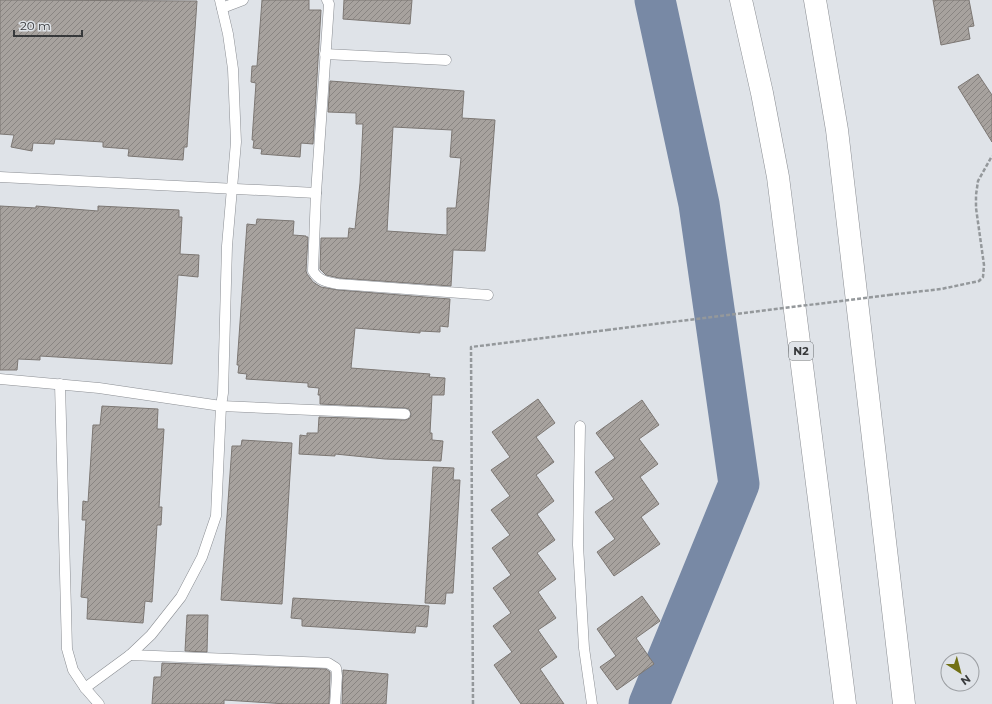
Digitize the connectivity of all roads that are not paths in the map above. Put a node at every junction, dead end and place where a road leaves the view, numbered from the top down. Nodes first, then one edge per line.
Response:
1 (243, 0) edge
2 (327, 0) edge
3 (741, 0) edge
4 (815, 0) edge
5 (221, 4) edge
6 (325, 54) junction
7 (446, 60) dead end
8 (0, 177) edge
9 (232, 189) junction
10 (316, 194) junction
11 (488, 295) dead end
12 (0, 379) edge
13 (60, 384) junction
14 (221, 406) junction
15 (406, 414) dead end
16 (580, 426) dead end
17 (130, 655) junction
18 (85, 688) junction
19 (99, 704) edge
20 (335, 704) edge
21 (592, 704) edge
22 (845, 704) edge
23 (904, 704) edge

1 - 5 lane
2 - 6 lane
3 - 22 highway, N2
4 - 23 highway
5 - 9 lane
6 - 7 lane
6 - 10 lane
8 - 9 lane
9 - 10 lane
9 - 14 lane
10 - 11 lane
12 - 13 lane
13 - 14 lane
13 - 18 lane
14 - 15 lane
14 - 17 lane
16 - 21 lane
17 - 18 lane
17 - 20 lane
18 - 19 lane

